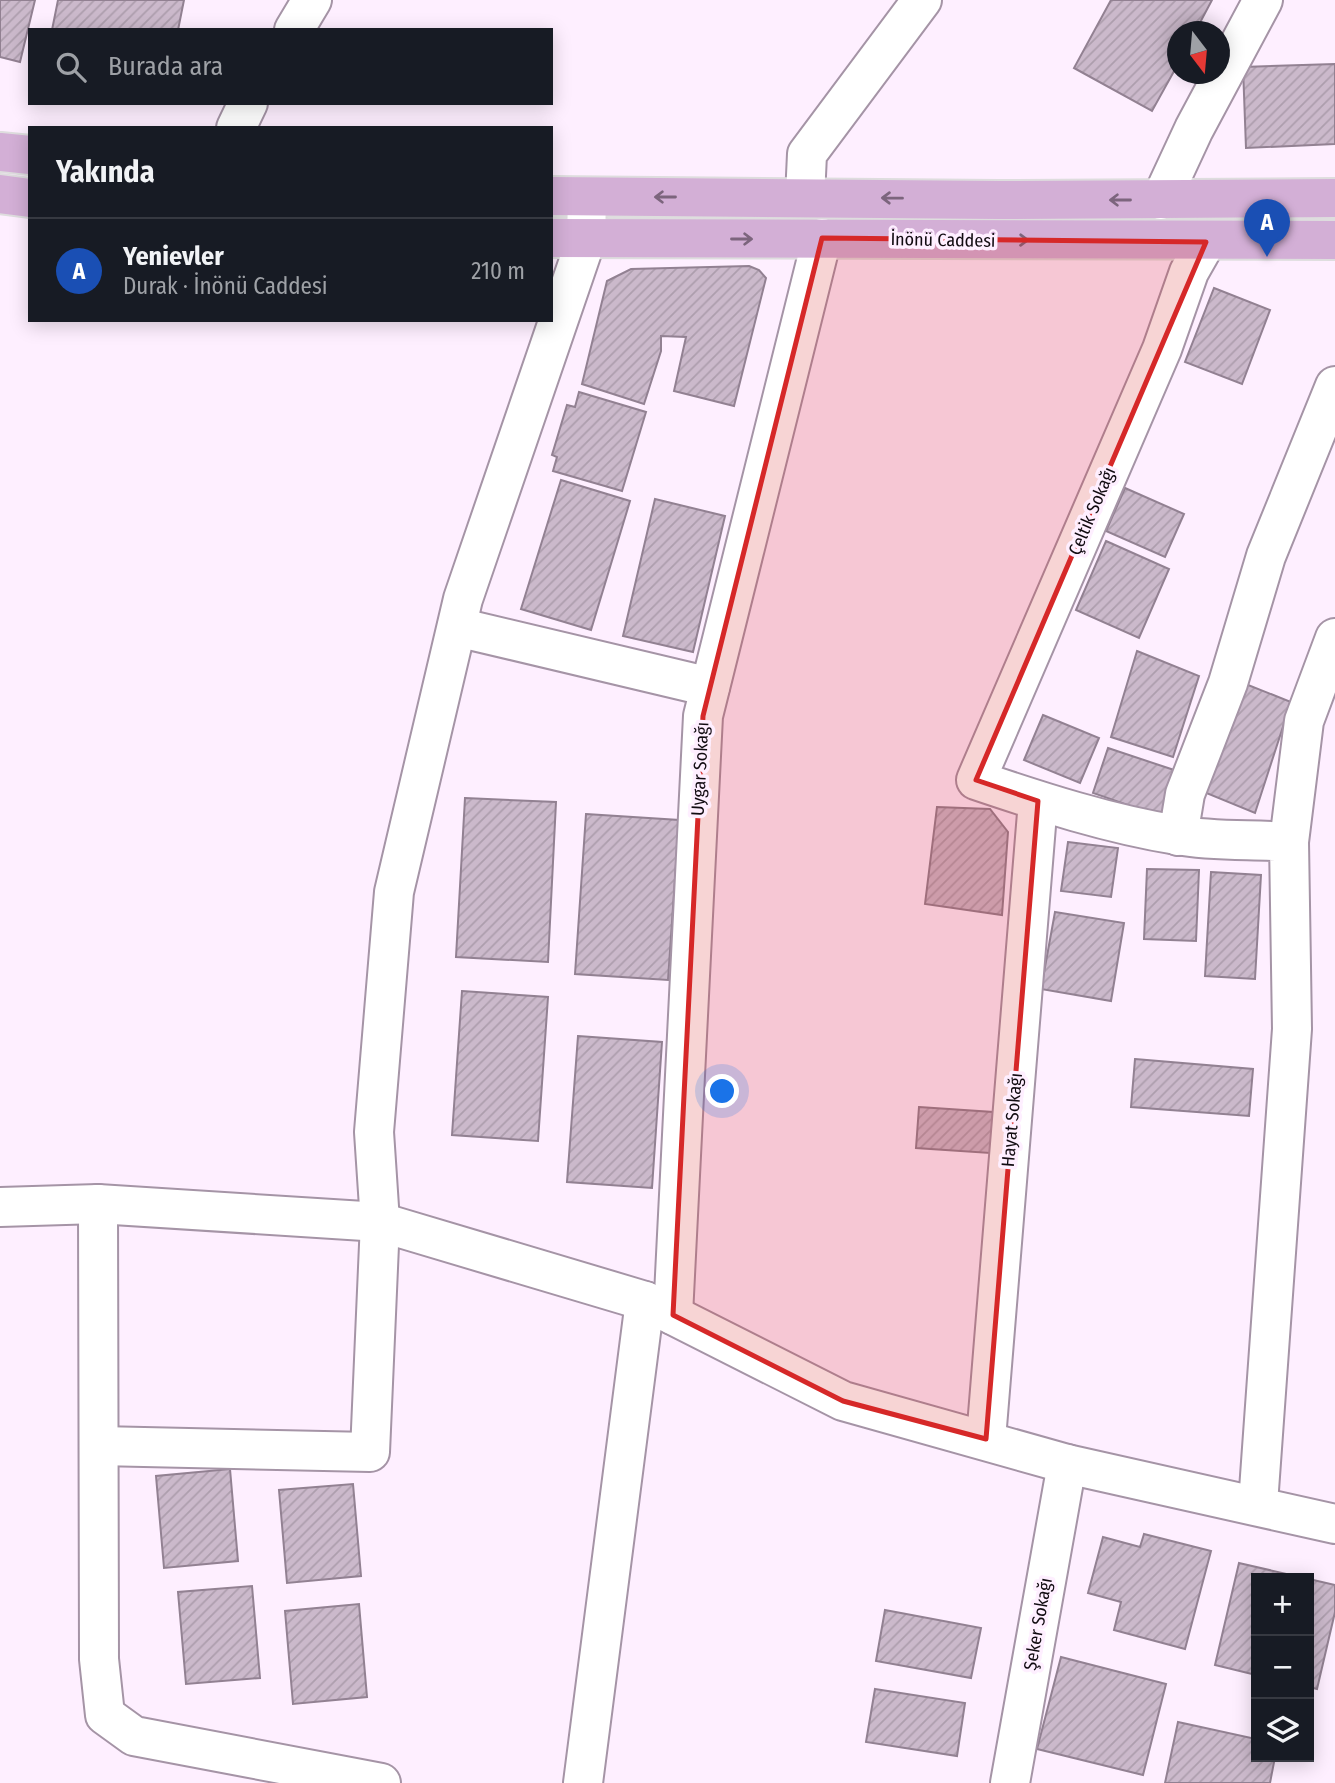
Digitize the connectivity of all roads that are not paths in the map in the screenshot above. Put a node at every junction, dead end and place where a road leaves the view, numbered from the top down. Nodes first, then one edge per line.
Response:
1 (312, 0) edge
2 (922, 0) edge
3 (1263, 0) edge
4 (295, 28) edge
5 (247, 105) edge
6 (237, 126) edge
7 (0, 152) edge
8 (28, 155) edge
9 (0, 194) edge
10 (569, 197) edge
11 (805, 197) junction
12 (1209, 197) junction
13 (28, 198) edge
14 (1335, 198) edge
15 (1161, 200) junction
16 (822, 238) junction
17 (569, 239) edge
18 (1335, 240) edge
19 (1206, 242) junction
20 (553, 293) edge
21 (545, 322) edge
22 (1335, 386) edge
23 (457, 627) junction
24 (1335, 638) edge
25 (710, 687) junction
26 (1038, 801) junction
27 (1178, 835) junction
28 (1289, 842) junction
29 (98, 1204) junction
30 (0, 1207) edge
31 (380, 1222) junction
32 (659, 1308) junction
33 (986, 1439) junction
34 (99, 1446) junction
35 (1067, 1464) junction
36 (1258, 1504) junction
37 (1335, 1524) edge
38 (381, 1783) edge
39 (583, 1783) edge
40 (1010, 1783) edge

1 - 4 street
2 - 11 street
3 - 15 street
5 - 6 street
7 - 8 main road
9 - 13 main road
11 -> 10 main road
10 - 17 street
15 -> 11 main road
12 - 14 main road
12 - 15 main road
12 - 19 main road
17 -> 16 main road, İnönü Caddesi
16 -> 19 main road, İnönü Caddesi
16 - 25 street, Uygar Sokağı
17 - 20 street
18 - 19 main road, İnönü Caddesi
19 - 26 street, Çeltik Sokağı
21 - 23 street
22 - 27 street
23 - 25 street
23 - 31 street
24 - 28 street
25 - 32 street, Uygar Sokağı
26 - 27 street
26 - 33 street, Hayat Sokağı
27 - 28 street
28 - 36 street
29 - 30 street
29 - 31 street
29 - 34 street
31 - 32 street
31 - 34 street
32 - 33 street
32 - 39 street, Uygar Sokağı
33 - 35 street
34 - 38 street
35 - 36 street
35 - 40 street, Şeker Sokağı
36 - 37 street

